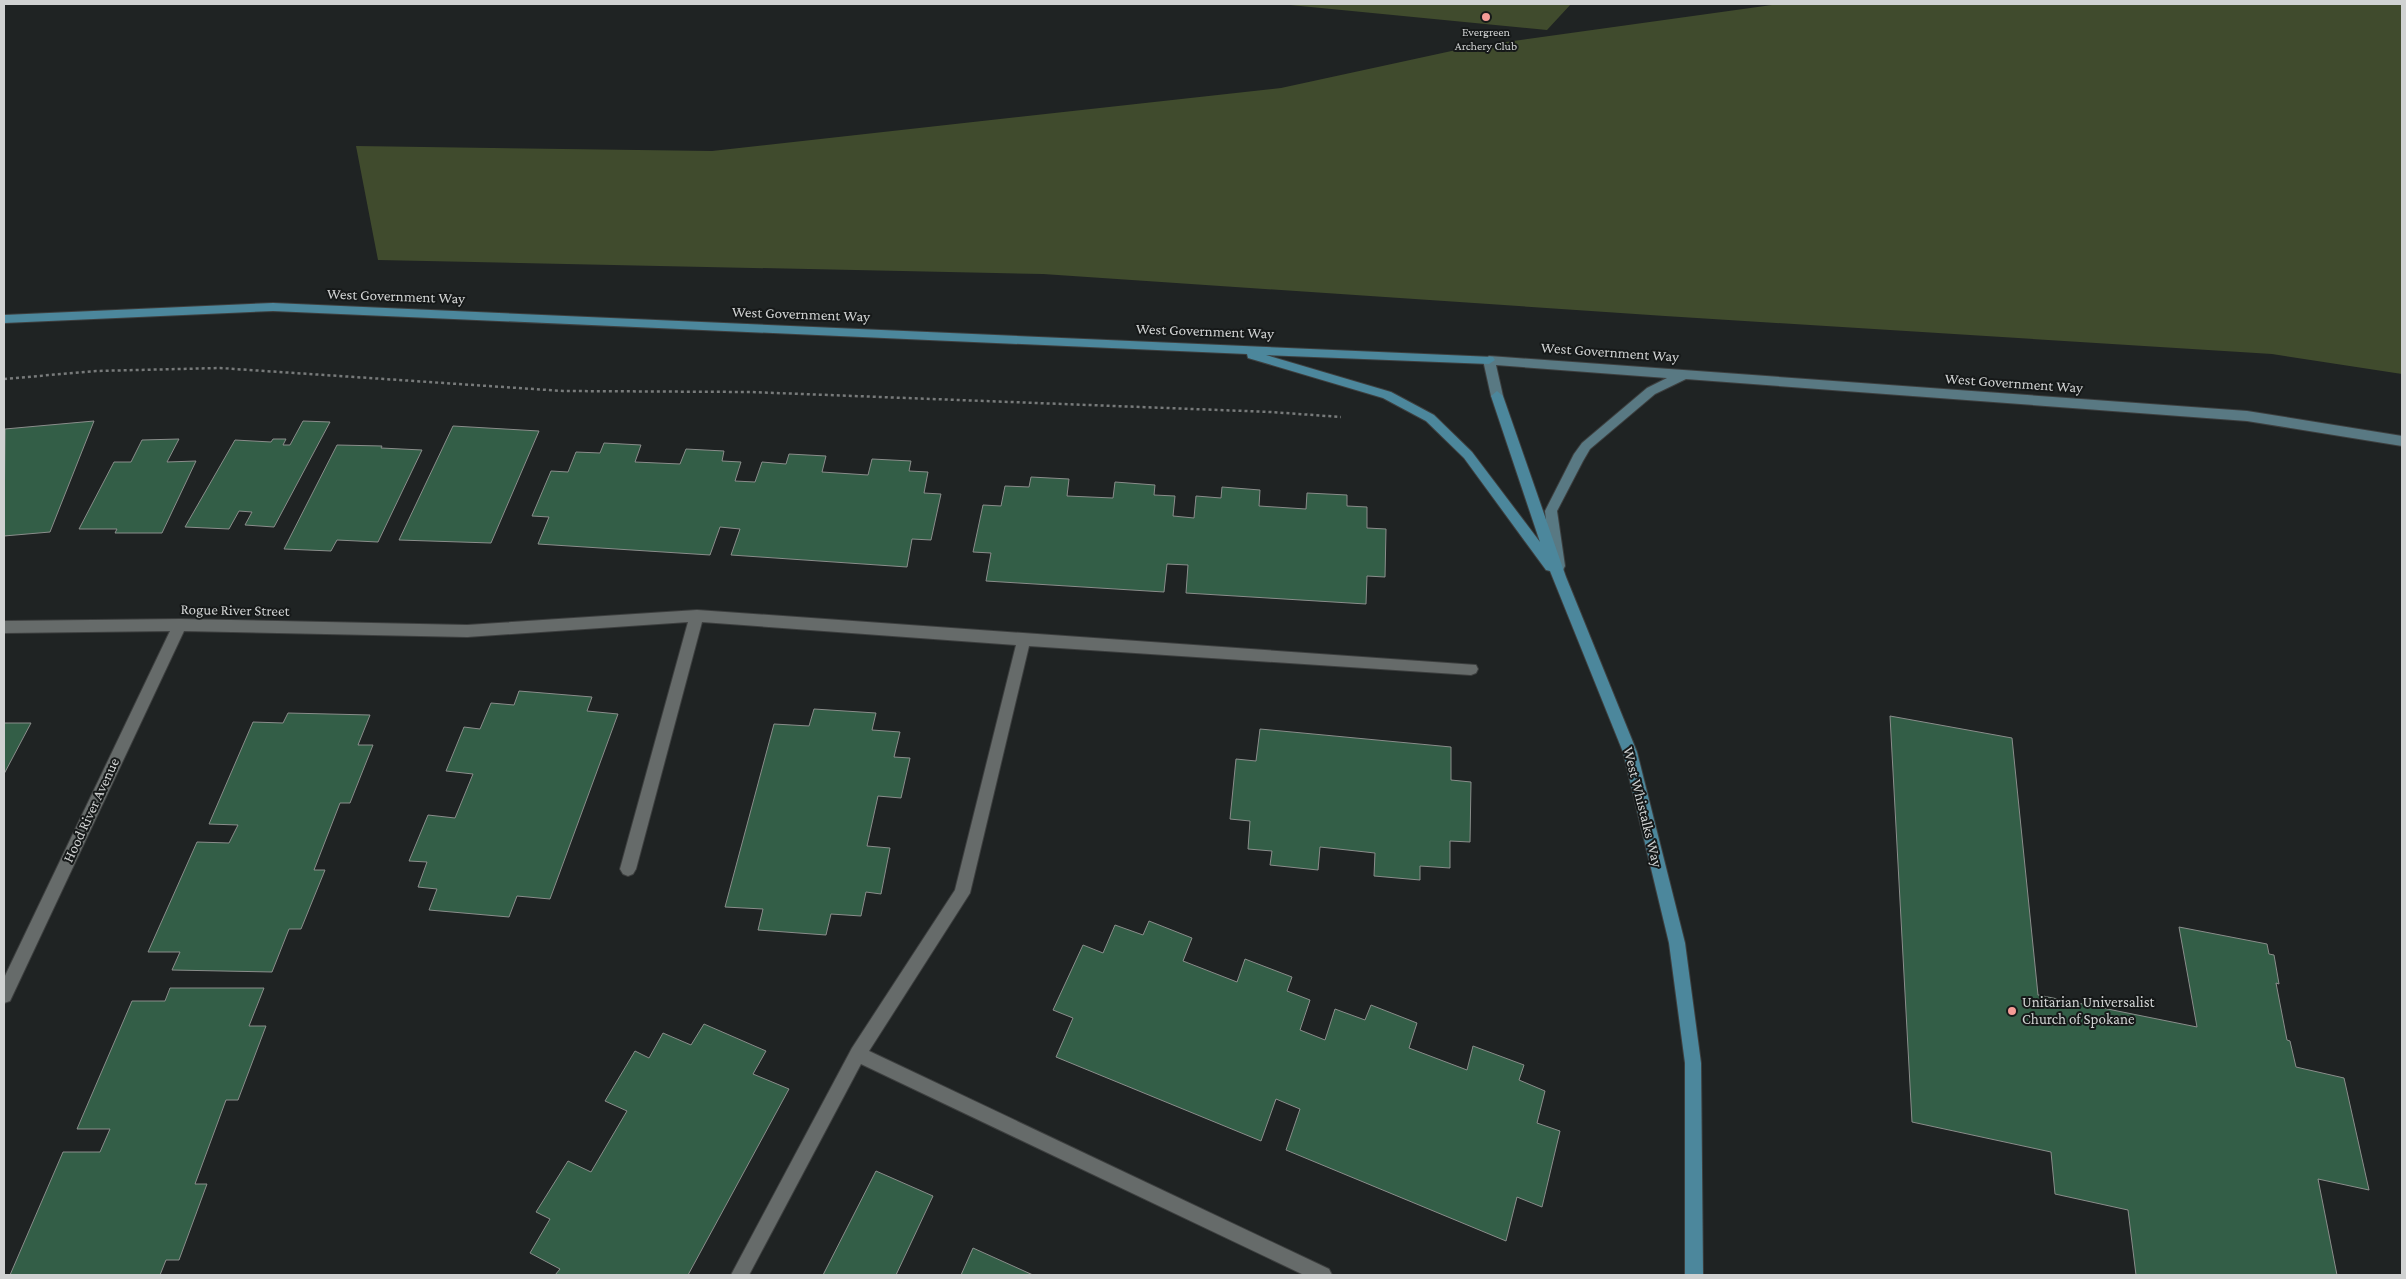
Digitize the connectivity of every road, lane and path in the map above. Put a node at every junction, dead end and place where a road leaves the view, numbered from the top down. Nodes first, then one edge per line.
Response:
1 (4, 319) edge
2 (1232, 349) junction
3 (1489, 360) junction
4 (1685, 374) junction
5 (4, 379) edge
6 (1343, 417) dead end
7 (2402, 441) edge
8 (1559, 577) junction
9 (696, 616) junction
10 (180, 625) junction
11 (4, 627) edge
12 (1024, 640) junction
13 (1471, 669) dead end
14 (628, 869) dead end
15 (4, 995) edge
16 (858, 1054) junction
17 (740, 1275) edge
18 (1323, 1275) edge
19 (1694, 1275) edge

1 - 2 main road, West Government Way
2 - 3 main road, West Government Way
2 - 8 main road
3 - 4 main road, West Government Way
3 - 8 main road, West Whistalks Way
4 - 7 main road, West Government Way
4 - 8 main road
5 - 6 path
8 - 19 main road, West Whistalks Way
9 - 10 street, Rogue River Street
9 - 12 street, Rogue River Street
9 - 14 street
10 - 11 street, Rogue River Street
10 - 15 street, Hood River Avenue
12 - 13 street, Rogue River Street
12 - 16 street
16 - 17 street
16 - 18 street

